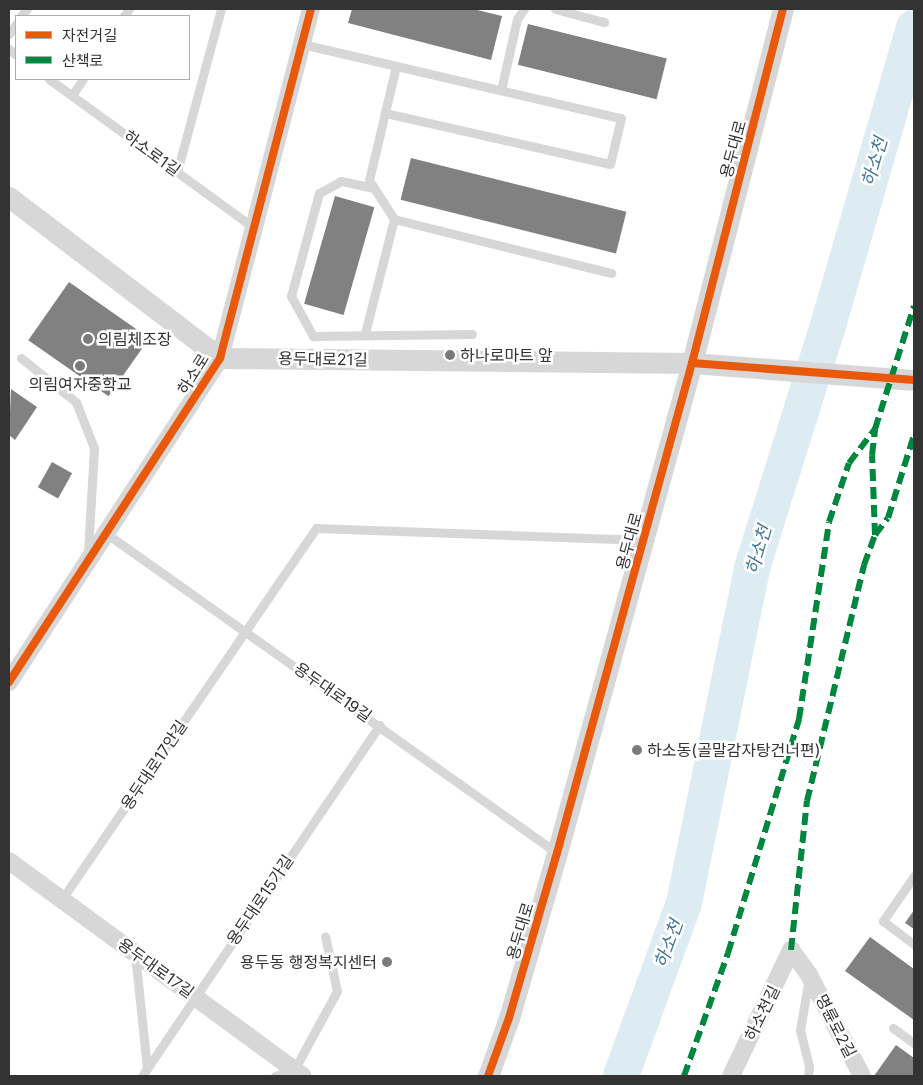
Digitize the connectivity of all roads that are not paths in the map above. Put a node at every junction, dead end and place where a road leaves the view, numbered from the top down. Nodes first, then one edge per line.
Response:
1 (222, 9) edge
2 (311, 9) edge
3 (524, 9) edge
4 (555, 9) edge
5 (784, 9) edge
6 (604, 22) dead end
7 (302, 44) junction
8 (396, 66) junction
9 (50, 80) edge
10 (82, 80) edge
11 (501, 90) junction
12 (72, 95) junction
13 (385, 113) junction
14 (178, 172) junction
15 (374, 188) junction
16 (9, 197) edge
17 (394, 219) junction
18 (254, 228) junction
19 (611, 273) dead end
20 (365, 333) junction
21 (472, 334) dead end
22 (21, 358) dead end
23 (220, 358) junction
24 (692, 362) junction
25 (912, 380) edge
26 (107, 534) junction
27 (643, 540) junction
28 (86, 566) junction
29 (246, 631) junction
30 (9, 682) edge
31 (380, 725) junction
32 (557, 853) junction
33 (9, 861) edge
34 (914, 876) edge
35 (62, 899) junction
36 (325, 936) dead end
37 (914, 944) edge
38 (791, 950) joint
39 (135, 953) junction
40 (809, 975) junction
41 (195, 996) junction
42 (894, 1028) dead end
43 (914, 1043) edge
44 (144, 1072) edge
45 (298, 1073) edge
46 (275, 1076) edge
47 (488, 1076) edge
48 (732, 1076) edge
49 (808, 1076) edge
50 (862, 1076) edge

1 - 14 lane
2 - 7 street, 하소로
3 - 11 lane
4 - 6 lane
5 - 24 street, 용두대로
7 - 8 lane
7 - 18 street, 하소로
8 - 11 lane
8 - 13 lane
9 - 12 lane, 하소로1길
10 - 12 lane
11 - 13 lane
12 - 14 lane, 하소로1길
13 - 15 lane
14 - 18 lane, 하소로1길
15 - 17 lane
15 - 20 lane
16 - 23 street
17 - 19 lane
17 - 20 lane
18 - 23 street, 하소로
20 - 21 lane
22 - 28 lane
23 - 24 street, 용두대로21길
23 - 26 street, 하소로
24 - 25 street, 용두대로21길
24 - 27 street, 용두대로
26 - 28 street, 하소로
26 - 29 lane, 용두대로19길
27 - 29 lane, 용두대로17안길
27 - 32 street, 용두대로
28 - 30 street, 하소로
29 - 31 lane, 용두대로19길
29 - 35 lane, 용두대로17안길
31 - 32 lane, 용두대로19길
31 - 41 lane, 용두대로15가길
32 - 47 street, 용두대로
33 - 35 street, 용두대로17길
34 - 37 lane
35 - 39 street, 용두대로17길
36 - 45 lane
38 - 40 street, 명륜로2길
38 - 48 street, 하소천길
39 - 41 street, 용두대로17길
39 - 44 lane
40 - 49 lane, 명륜로2길
40 - 50 street, 명륜로2길
41 - 44 lane, 용두대로15가길
41 - 45 street, 용두대로17길
42 - 43 lane
45 - 46 lane

